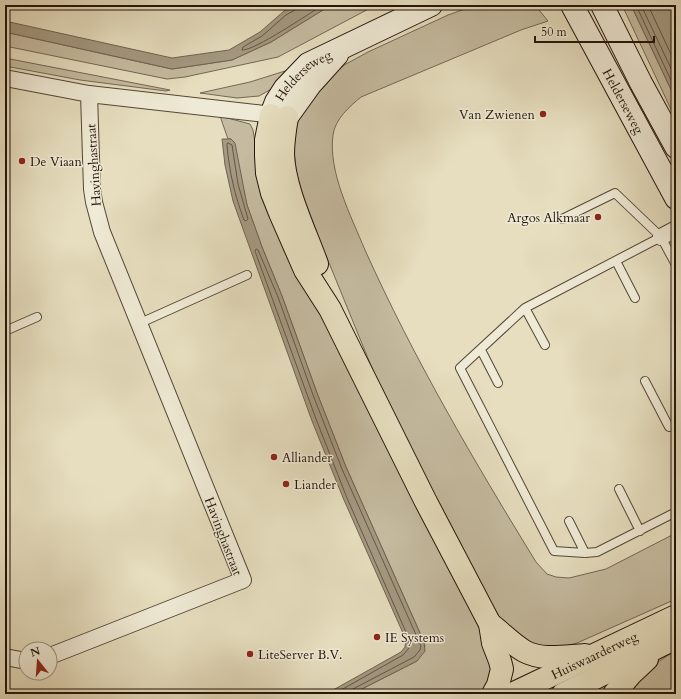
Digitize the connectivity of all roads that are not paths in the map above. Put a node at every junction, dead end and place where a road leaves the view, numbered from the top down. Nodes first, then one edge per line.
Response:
1 (432, 5) edge
2 (572, 5) edge
3 (602, 5) edge
4 (5, 78) edge
5 (89, 94) junction
6 (279, 116) junction
7 (676, 147) edge
8 (676, 198) edge
9 (562, 220) dead end
10 (676, 228) edge
11 (661, 237) junction
12 (616, 261) junction
13 (676, 265) edge
14 (247, 275) dead end
15 (635, 298) dead end
16 (526, 308) junction
17 (37, 317) dead end
18 (138, 324) junction
19 (5, 331) edge
20 (545, 345) dead end
21 (481, 350) junction
22 (645, 381) dead end
23 (498, 382) dead end
24 (676, 426) edge
25 (619, 489) dead end
26 (676, 512) edge
27 (569, 521) dead end
28 (640, 531) junction
29 (585, 553) junction
30 (676, 616) edge
31 (490, 624) junction
32 (669, 641) edge
33 (58, 653) edge
34 (594, 655) junction
35 (5, 657) edge
36 (18, 659) edge
37 (493, 694) edge
38 (512, 694) edge
39 (563, 694) edge
40 (614, 694) edge

1 - 6 main road, Helderseweg
2 - 8 main road, Helderseweg
3 - 7 main road, Helderseweg
4 - 5 street
5 - 6 street
5 - 18 street, Havinghastraat
6 - 31 highway
9 - 11 lane
10 - 11 street
11 - 12 lane
11 - 13 lane
12 - 15 lane
12 - 16 lane
14 - 18 lane
16 - 20 lane
16 - 21 lane
17 - 19 lane
18 - 33 street, Havinghastraat
21 - 23 lane
21 - 29 lane
22 - 24 lane
25 - 28 lane
26 - 28 lane
27 - 29 lane
28 - 29 lane
30 - 34 highway, Huiswaarderweg
31 - 34 highway
31 - 37 highway
32 - 39 highway, Huiswaarderweg
32 - 40 highway
34 - 38 highway, Huiswaarderweg
35 - 36 street

